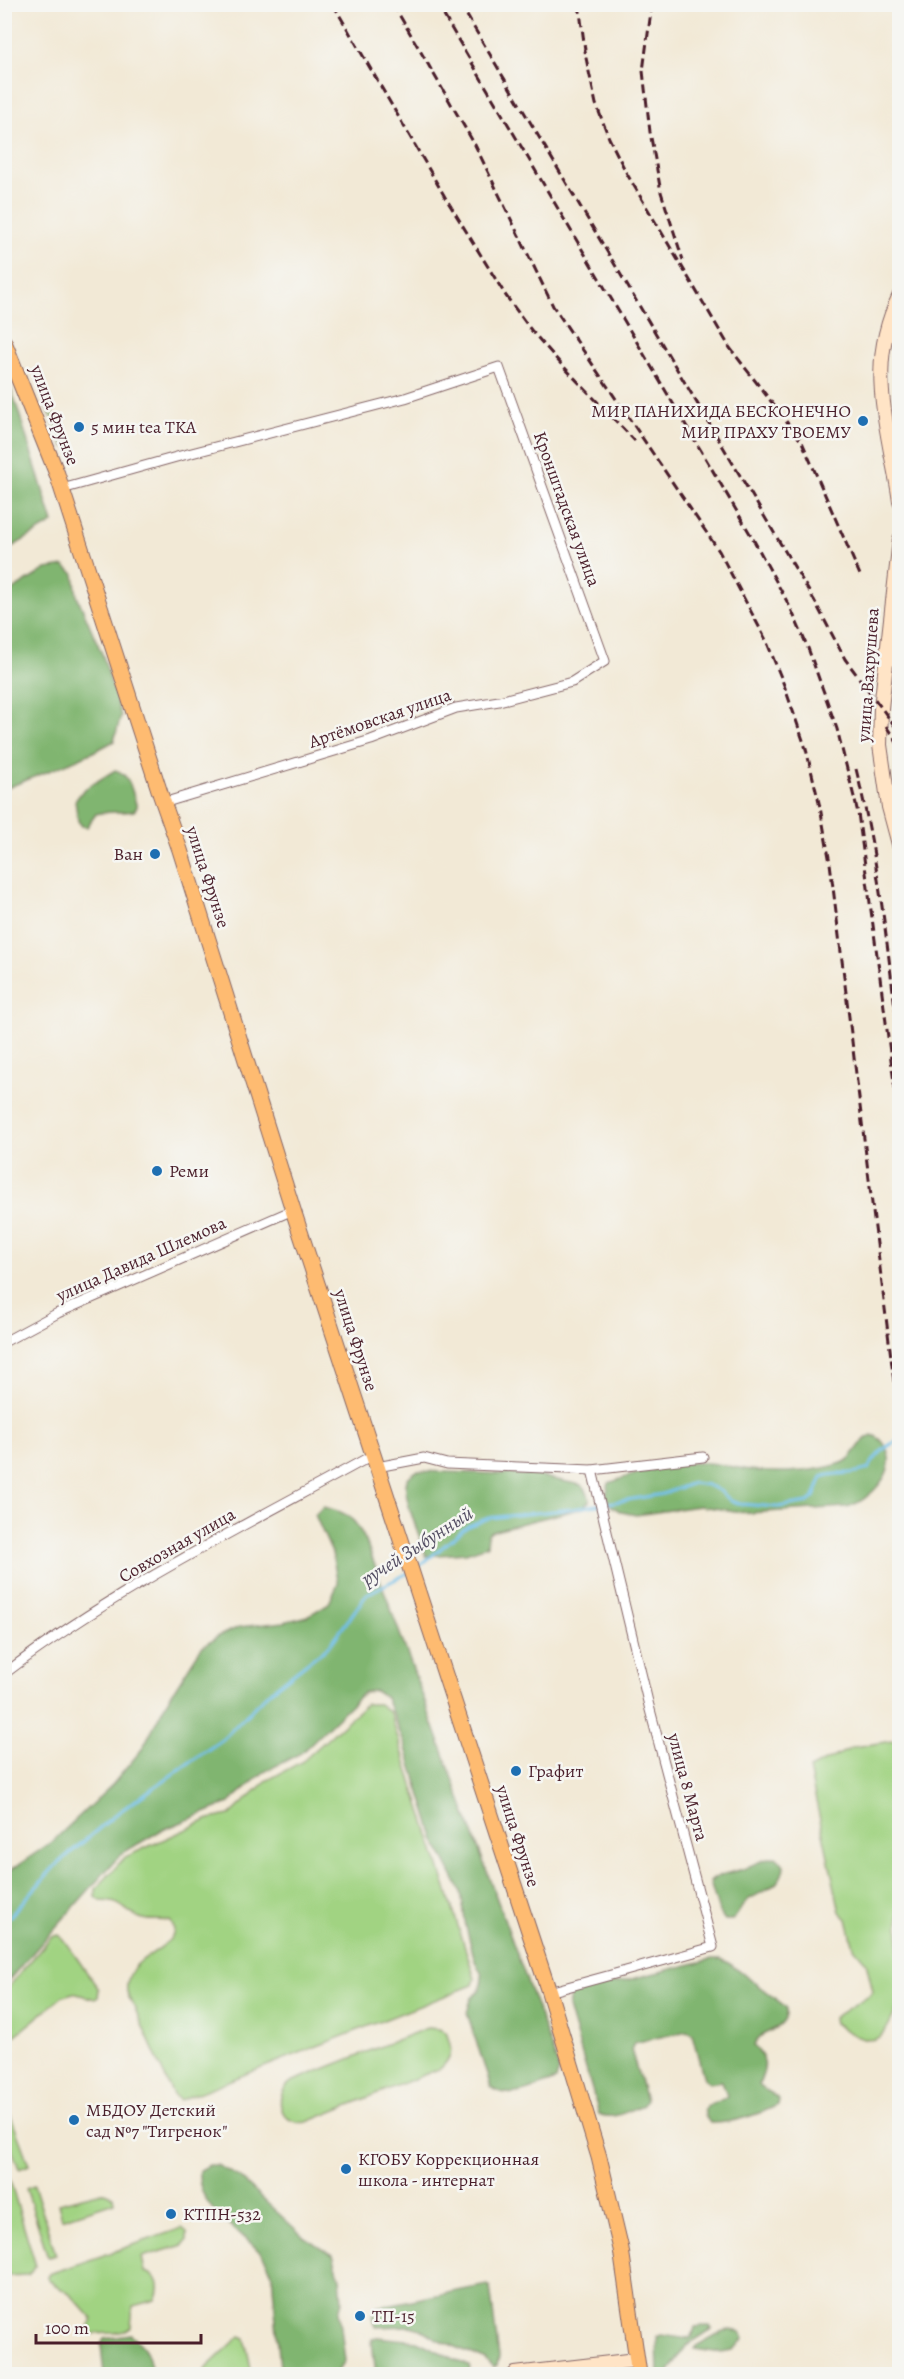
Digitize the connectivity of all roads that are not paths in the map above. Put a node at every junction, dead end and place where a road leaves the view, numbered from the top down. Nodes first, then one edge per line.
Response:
1 (900, 295) edge
2 (4, 342) edge
3 (62, 489) junction
4 (900, 502) edge
5 (900, 539) edge
6 (604, 661) joint
7 (163, 803) junction
8 (900, 848) edge
9 (293, 1210) junction
10 (4, 1342) edge
11 (703, 1457) dead end
12 (375, 1461) junction
13 (592, 1470) junction
14 (4, 1674) edge
15 (549, 1992) junction
16 (636, 2370) edge
17 (515, 2374) edge

1 - 4 main road
2 - 3 main road, улица Фрунзе
3 - 6 street, Кронштадская улица
3 - 7 main road, улица Фрунзе
5 - 8 main road, улица Вахрушева
6 - 7 street, Артёмовская улица
7 - 9 main road, улица Фрунзе
9 - 10 street, улица Давида Шлемова
9 - 12 main road, улица Фрунзе
11 - 13 street
12 - 13 street
12 - 14 street, Совхозная улица
12 - 15 main road, улица Фрунзе
13 - 15 street, улица 8 Марта
15 - 16 main road, улица Фрунзе
16 - 17 main road

